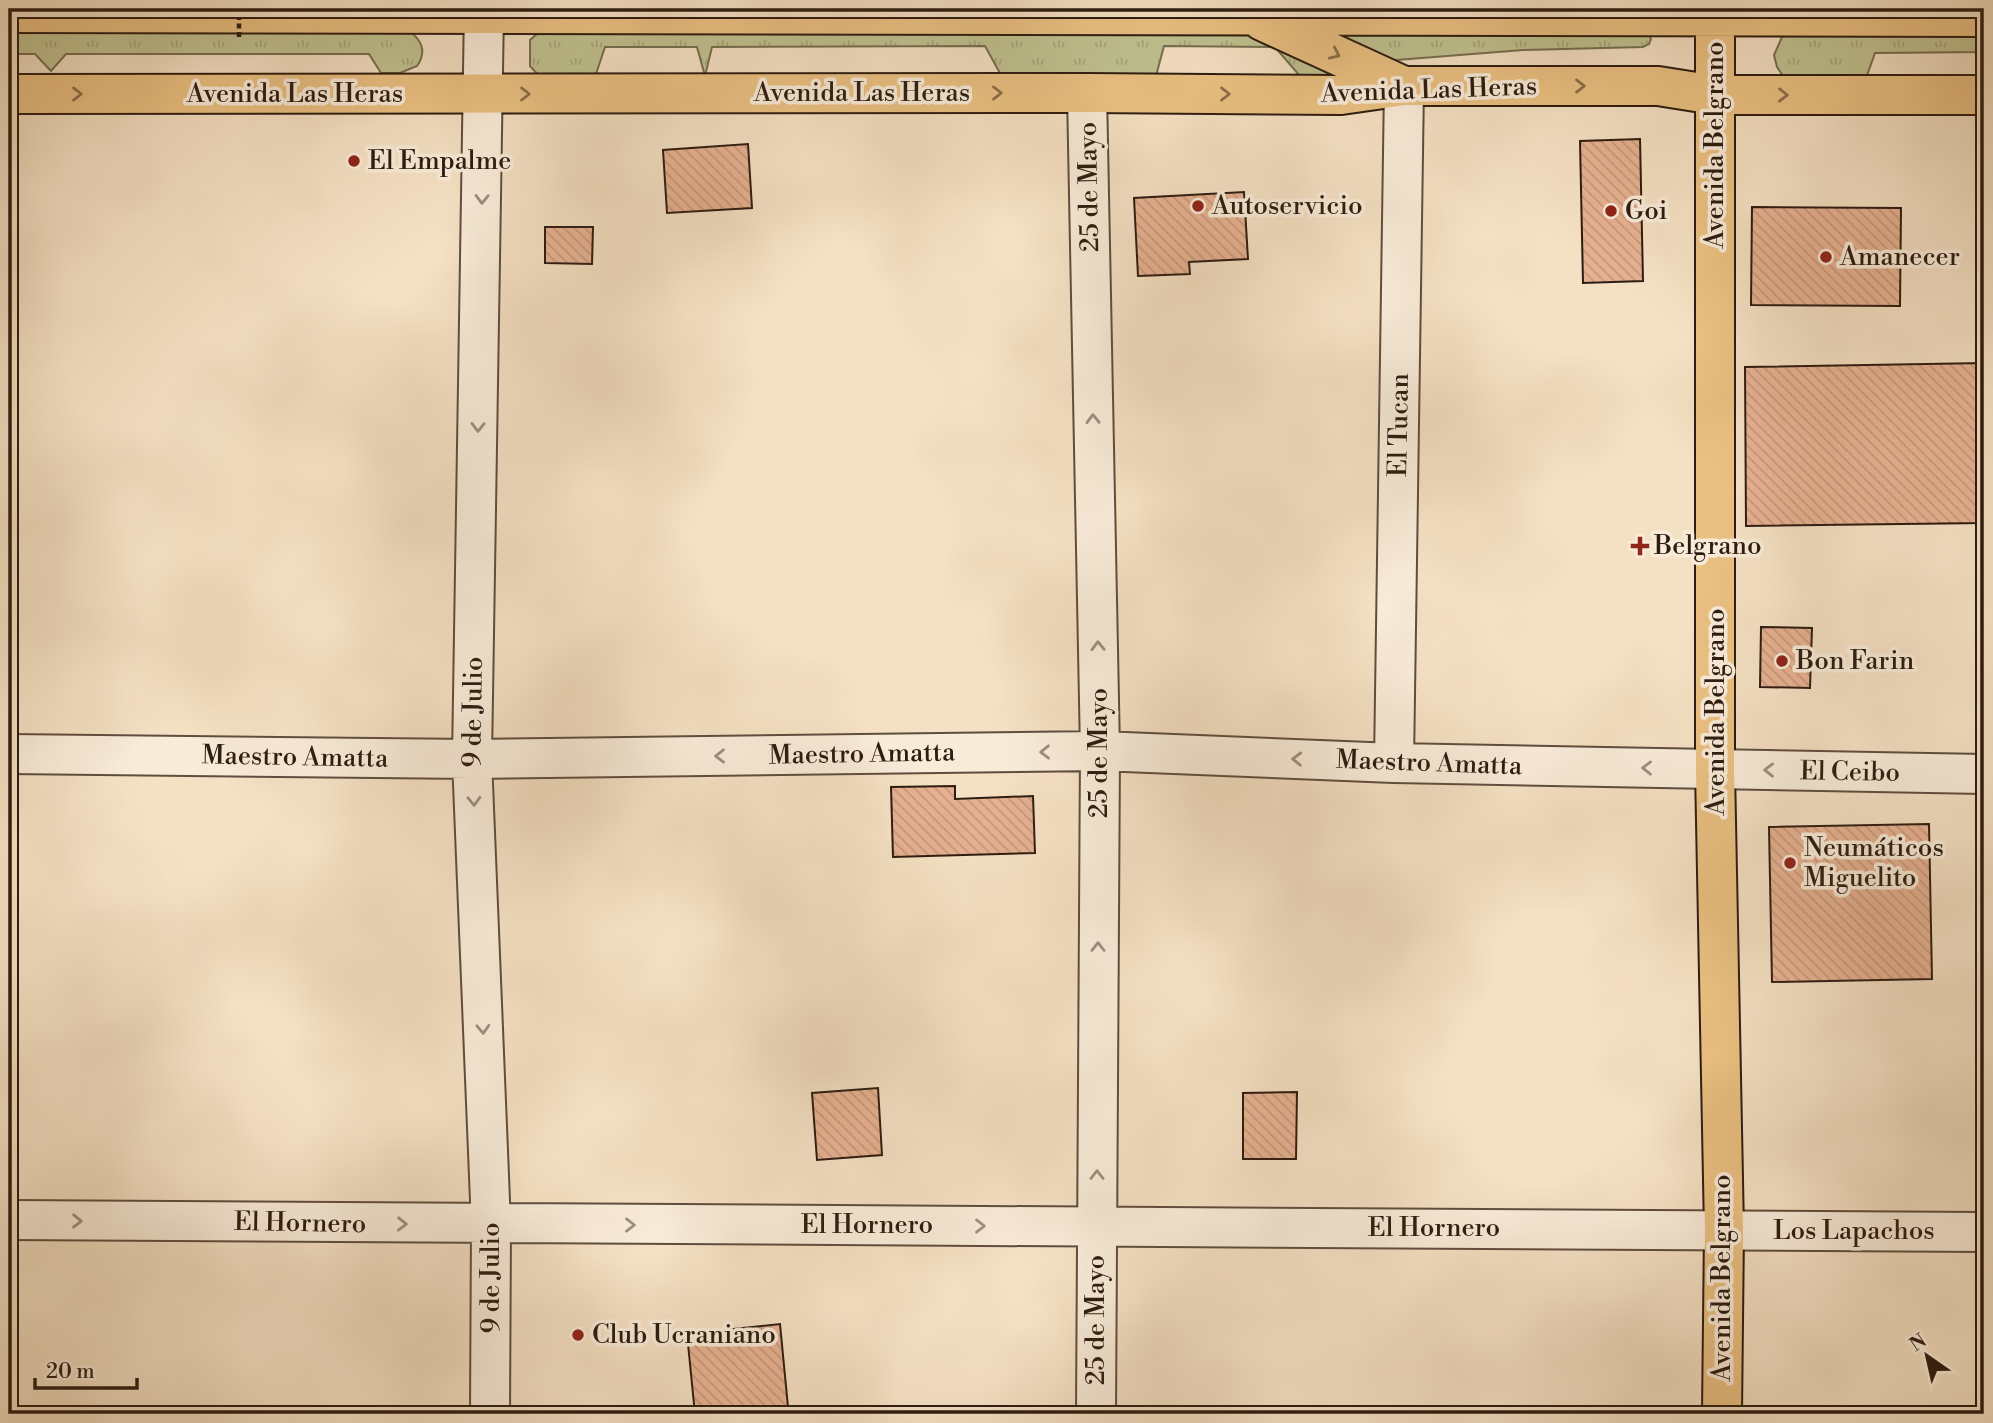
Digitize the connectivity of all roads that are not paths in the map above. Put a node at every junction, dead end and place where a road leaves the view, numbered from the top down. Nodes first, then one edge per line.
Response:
1 (484, 11) edge
2 (1715, 12) edge
3 (9, 13) edge
4 (1251, 16) junction
5 (1984, 17) edge
6 (1404, 86) junction
7 (1087, 93) junction
8 (9, 94) edge
9 (484, 94) junction
10 (1715, 95) junction
11 (1984, 95) edge
12 (1100, 751) junction
13 (9, 754) edge
14 (472, 759) junction
15 (1394, 763) junction
16 (1715, 769) junction
17 (1984, 774) edge
18 (9, 1220) edge
19 (491, 1225) junction
20 (1096, 1226) junction
21 (1724, 1230) junction
22 (1984, 1232) edge
23 (490, 1414) edge
24 (1096, 1414) edge
25 (1721, 1414) edge

1 - 3 main road
1 - 4 main road
1 - 9 street, 9 de Julio
2 - 4 main road
2 - 5 main road
2 - 10 main road, Avenida Belgrano
4 -> 6 main road
7 -> 6 main road, Avenida Las Heras
6 -> 10 main road, Avenida Las Heras
6 - 15 street, El Tucan
9 -> 7 main road, Avenida Las Heras
12 -> 7 street, 25 de Mayo
8 -> 9 main road, Avenida Las Heras
9 -> 14 street, 9 de Julio
10 -> 11 main road, Avenida Las Heras
10 - 16 main road, Avenida Belgrano
12 -> 14 street, Maestro Amatta
15 -> 12 street, Maestro Amatta
20 -> 12 street, 25 de Mayo
13 - 14 street, Maestro Amatta
14 -> 19 street, 9 de Julio
16 -> 15 street, Maestro Amatta
17 -> 16 street, El Ceibo
16 - 21 main road, Avenida Belgrano
18 -> 19 street, El Hornero
19 -> 20 street, El Hornero
19 - 23 street, 9 de Julio
20 - 21 street, El Hornero
20 - 24 street, 25 de Mayo
21 - 22 street, Los Lapachos
21 - 25 main road, Avenida Belgrano

